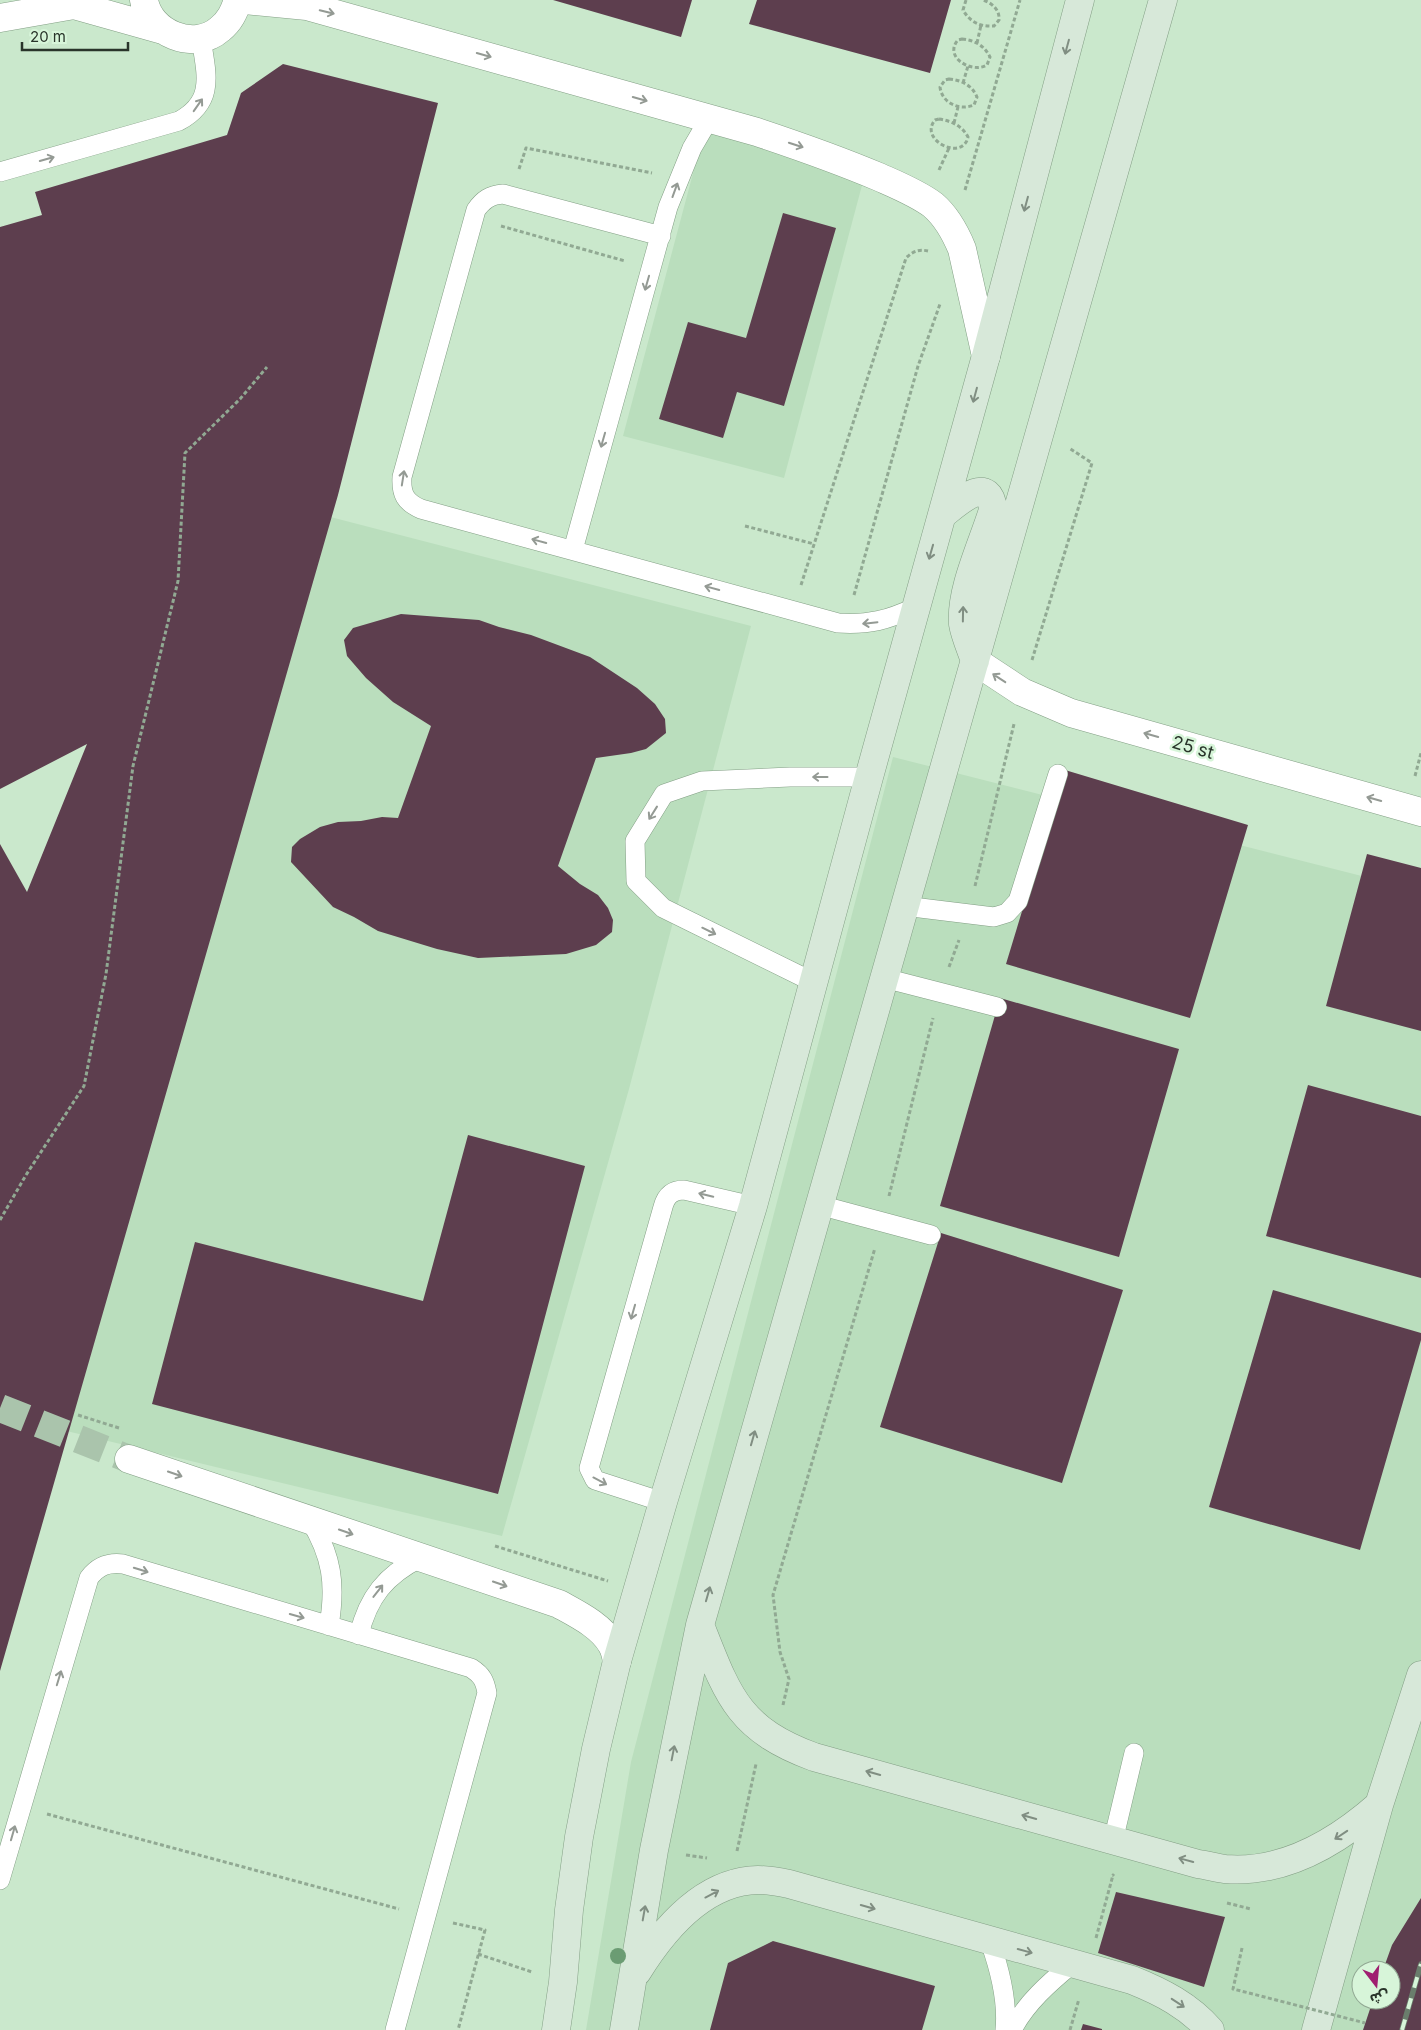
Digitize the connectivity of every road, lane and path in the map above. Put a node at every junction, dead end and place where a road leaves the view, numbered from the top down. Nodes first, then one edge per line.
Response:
1 (144, 0) edge
2 (238, 0) edge
3 (245, 0) edge
4 (966, 0) edge
5 (986, 0) edge
6 (1020, 0) edge
7 (1080, 0) edge
8 (1163, 0) edge
9 (79, 2) edge
10 (0, 18) edge
11 (981, 25) junction
12 (163, 30) junction
13 (201, 38) junction
14 (977, 43) junction
15 (968, 66) junction
16 (963, 82) junction
17 (958, 107) junction
18 (709, 119) junction
19 (954, 123) junction
20 (0, 172) edge
21 (678, 179) junction
22 (511, 196) junction
23 (963, 197) dead end
24 (474, 219) junction
25 (661, 236) junction
26 (934, 255) dead end
27 (651, 268) junction
28 (941, 303) dead end
29 (986, 356) junction
30 (267, 367) dead end
31 (1041, 428) junction
32 (942, 515) junction
33 (745, 526) dead end
34 (814, 544) junction
35 (573, 550) junction
36 (800, 590) dead end
37 (854, 596) dead end
38 (916, 607) junction
39 (975, 661) junction
40 (1022, 692) junction
41 (1058, 774) dead end
42 (869, 777) junction
43 (1421, 812) edge
44 (904, 906) junction
45 (968, 914) junction
46 (884, 978) junction
47 (815, 983) junction
48 (940, 993) junction
49 (997, 1008) dead end
50 (819, 1205) junction
51 (753, 1206) junction
52 (0, 1220) edge
53 (883, 1222) junction
54 (931, 1235) dead end
55 (129, 1459) tunnel mouth
56 (663, 1502) junction
57 (310, 1520) junction
58 (420, 1558) junction
59 (700, 1625) junction
60 (329, 1626) junction
61 (359, 1635) junction
62 (617, 1661) junction
63 (1421, 1675) edge
64 (766, 1734) junction
65 (1134, 1753) dead end
66 (1379, 1805) junction
67 (20, 1807) junction
68 (1113, 1841) junction
69 (1122, 1878) dead end
70 (0, 1880) edge
71 (742, 1882) junction
72 (1223, 1902) dead end
73 (1251, 1909) dead end
74 (426, 1916) junction
75 (990, 1942) junction
76 (1242, 1948) dead end
77 (478, 1954) junction
78 (1080, 1966) junction
79 (633, 1980) junction
80 (563, 1982) junction
81 (1365, 2023) dead end
82 (395, 2030) edge
83 (458, 2030) edge
84 (556, 2030) edge
85 (624, 2030) edge
86 (1005, 2030) edge
87 (1012, 2030) edge
88 (1210, 2030) edge
89 (1316, 2030) edge

1 - 12 street
2 - 13 street
3 -> 18 street
4 - 11 path
5 - 11 path
6 - 23 path
7 -> 29 street
8 - 31 street
9 - 10 street
9 - 12 street
11 - 14 path
12 - 13 street
20 -> 13 lane
14 - 15 path
14 - 15 path
15 - 16 path
16 - 17 path
16 - 17 path
17 - 19 path
18 - 21 lane
18 -> 29 street
19 - 19 path
21 - 22 path
25 -> 21 lane
22 - 24 lane
22 - 25 lane
24 - 27 path
35 -> 24 lane
25 - 27 lane
26 - 34 path
27 -> 35 lane
28 - 37 path
29 -> 32 street
30 - 52 path
31 - 39 street
31 - 40 path
32 -> 38 street
39 -> 32 street
33 - 34 path
34 - 36 path
38 -> 35 lane
38 - 42 street
40 -> 39 street, 25 st
39 - 44 street
43 -> 40 street, 25 st
40 - 45 path
41 - 45 lane
42 - 47 street
42 -> 47 lane
44 - 45 lane
44 - 46 street
45 - 48 path
46 - 48 lane
46 - 50 street
47 - 51 street
48 - 49 lane
48 - 53 path
50 - 53 lane
59 -> 50 street
51 - 56 street
51 -> 56 lane
53 - 54 lane
53 - 64 path
55 -> 57 street
56 - 62 street
57 -> 58 street
57 - 60 lane
61 -> 58 lane
58 -> 62 street
59 - 64 street
79 -> 59 street
60 - 61 lane
67 -> 60 lane
61 - 74 lane
62 - 80 street
63 - 66 street
68 -> 64 street
64 - 71 path
65 - 68 lane
66 -> 68 street
66 - 89 street
70 -> 67 lane
67 - 74 path
69 - 78 path
71 -> 75 street
79 -> 71 street
72 - 73 path
74 - 77 path
74 - 82 lane
75 -> 78 street
75 - 86 lane
76 - 81 path, bridge
77 - 80 path
77 - 83 path
78 - 87 lane
78 -> 88 street
79 - 85 street
80 - 84 street

